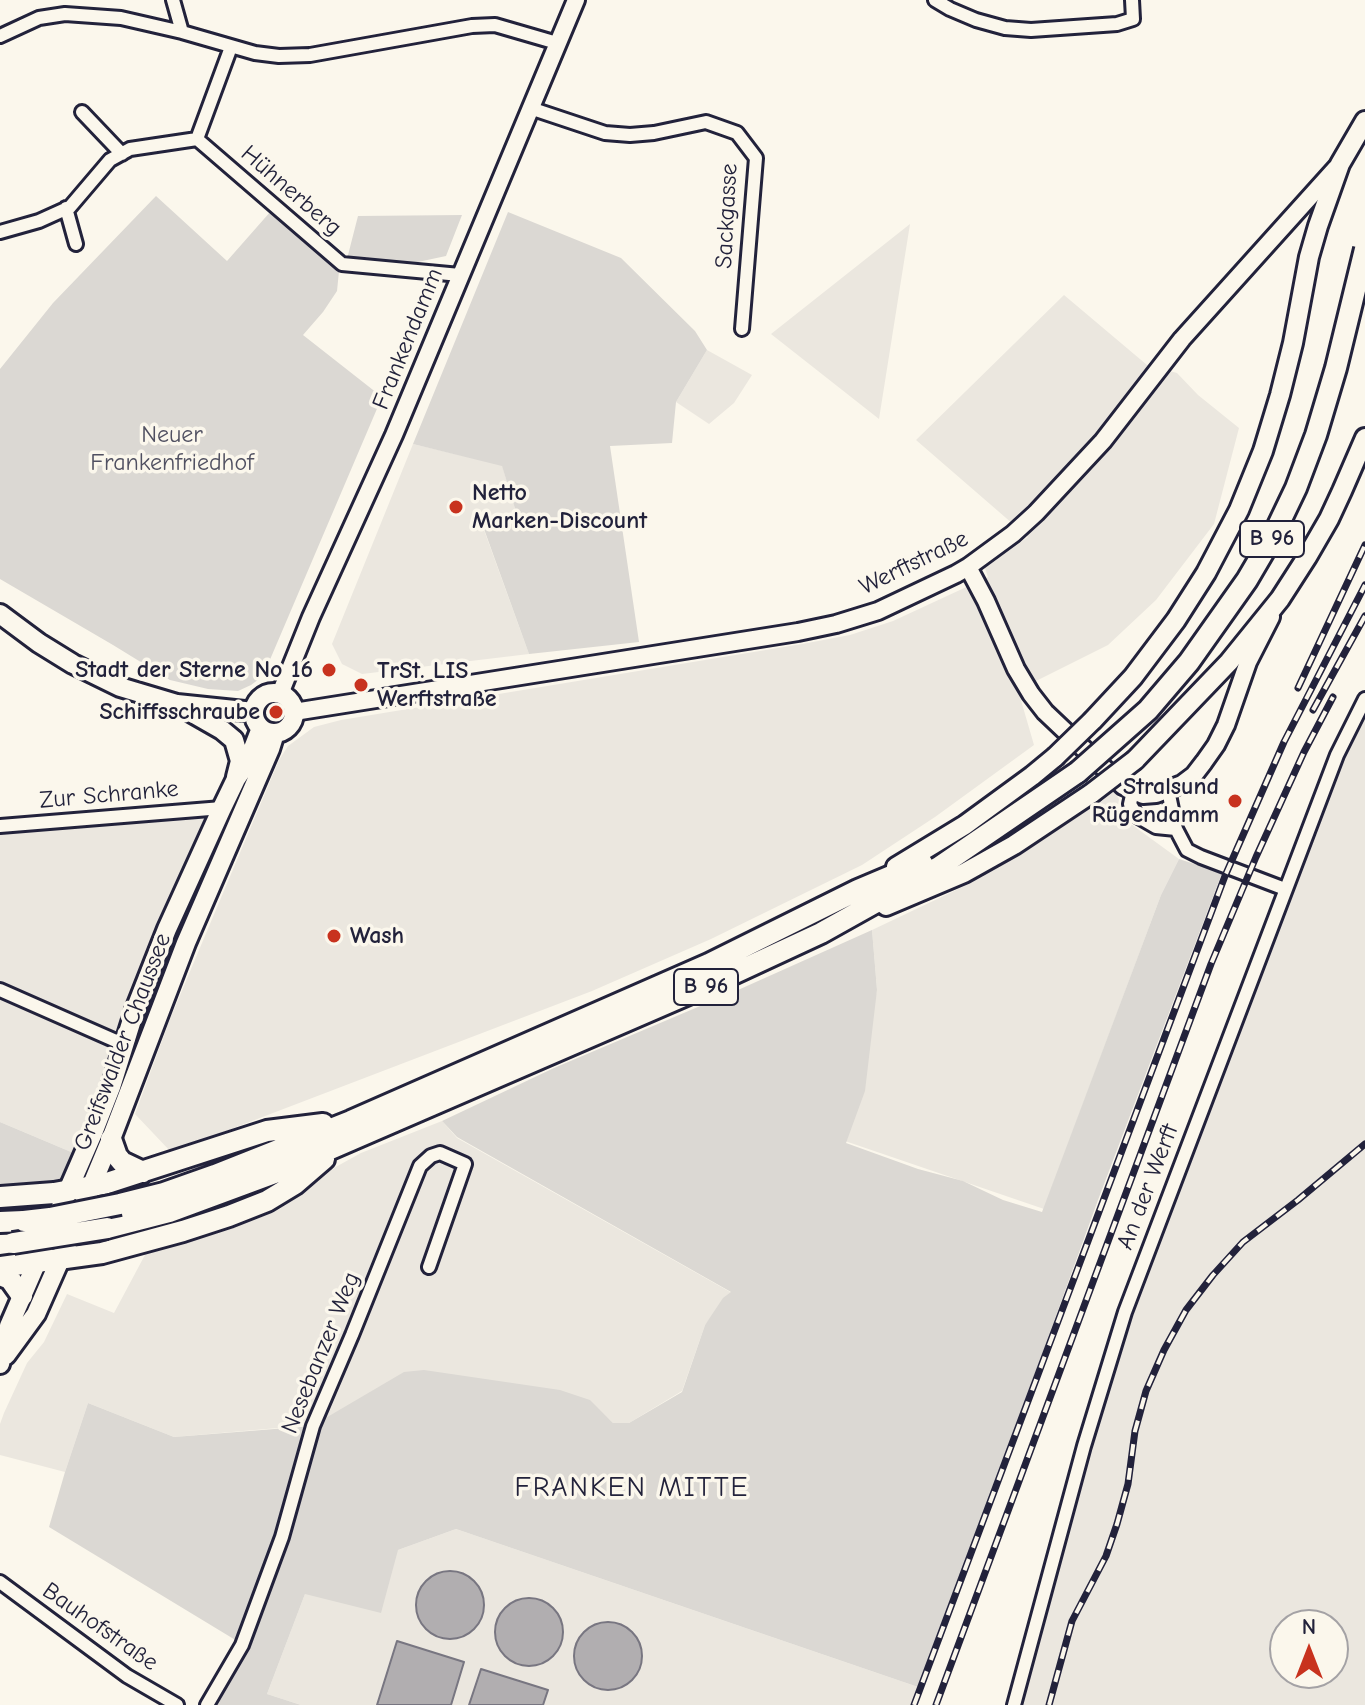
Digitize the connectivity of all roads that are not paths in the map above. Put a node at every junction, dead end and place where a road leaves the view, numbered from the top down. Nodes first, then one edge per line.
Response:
1 (173, 0) edge
2 (576, 0) edge
3 (935, 0) edge
4 (1132, 0) edge
5 (182, 32) junction
6 (0, 36) edge
7 (557, 43) junction
8 (231, 47) junction
9 (530, 108) junction
10 (82, 112) dead end
11 (1365, 121) edge
12 (197, 139) junction
13 (122, 154) junction
14 (1340, 164) junction
15 (66, 208) junction
16 (0, 232) edge
17 (76, 244) dead end
18 (1365, 249) edge
19 (460, 275) junction
20 (742, 329) dead end
21 (1365, 438) edge
22 (968, 567) junction
23 (1280, 599) junction
24 (0, 614) edge
25 (280, 694) junction
26 (1365, 699) edge
27 (177, 704) junction
28 (294, 712) junction
29 (263, 724) junction
30 (236, 779) junction
31 (1168, 790) junction
32 (1133, 791) junction
33 (222, 808) junction
34 (1002, 825) junction
35 (0, 826) edge
36 (1176, 829) junction
37 (1285, 889) junction
38 (858, 890) junction
39 (821, 933) junction
40 (0, 990) edge
41 (125, 1045) junction
42 (351, 1121) junction
43 (111, 1139) junction
44 (336, 1148) junction
45 (143, 1172) junction
46 (91, 1187) junction
47 (69, 1191) junction
48 (0, 1197) edge
49 (0, 1222) edge
50 (7, 1243) edge
51 (60, 1259) junction
52 (37, 1262) junction
53 (0, 1267) edge
54 (429, 1267) dead end
55 (0, 1275) edge
56 (22, 1296) junction
57 (1, 1362) edge
58 (0, 1582) edge
59 (177, 1705) edge
60 (207, 1705) edge
61 (1014, 1705) edge

1 - 5 street
2 - 7 street, Frankendamm
3 - 4 street
5 - 6 street
5 - 8 street
7 - 8 street
7 - 9 street, Frankendamm
8 - 12 street
9 - 19 street, Frankendamm
9 - 20 street, Sackgasse
10 - 13 street
11 - 14 main road, Werftstraße
12 - 13 street
12 - 19 street, Hühnerberg
13 - 15 street
14 - 22 street, Werftstraße
14 - 38 main road, bridge
15 - 16 street
15 - 17 street
18 - 34 highway, B 96, bridge
19 - 25 street, Frankendamm
21 - 23 main road
22 - 28 street, Werftstraße
22 - 32 street
23 - 31 street
23 - 39 main road, bridge
24 - 27 main road
25 - 28 main road
25 - 29 main road
26 - 37 street, An der Werft
27 - 29 main road
27 - 30 main road
28 - 29 main road
29 - 30 main road, Greifswalder Chaussee
29 - 43 main road, Greifswalder Chaussee
30 - 33 main road, Greifswalder Chaussee
31 - 32 street
31 - 36 street
32 - 36 street
33 - 35 street, Zur Schranke
33 - 41 main road, Greifswalder Chaussee
34 - 38 highway, B 96
34 - 39 highway, B 96
36 - 37 street
37 - 61 street, An der Werft
38 - 42 highway, B 96
39 - 44 highway, B 96
40 - 41 street
41 - 47 main road, Greifswalder Chaussee
42 - 45 highway
42 - 49 highway, B 96, bridge
43 - 45 highway
43 - 46 main road, Greifswalder Chaussee
44 - 50 highway, B 96, bridge
44 - 51 highway
45 - 46 highway
46 - 47 highway
46 - 51 main road, Greifswalder Chaussee
47 - 48 highway
47 - 52 main road, Greifswalder Chaussee
51 - 52 highway
51 - 57 main road, Greifswalder Chaussee
52 - 53 highway
52 - 56 main road, Greifswalder Chaussee
54 - 60 street, Nesebanzer Weg
55 - 56 highway
56 - 57 main road, Greifswalder Chaussee
58 - 59 street, Bauhofstraße

